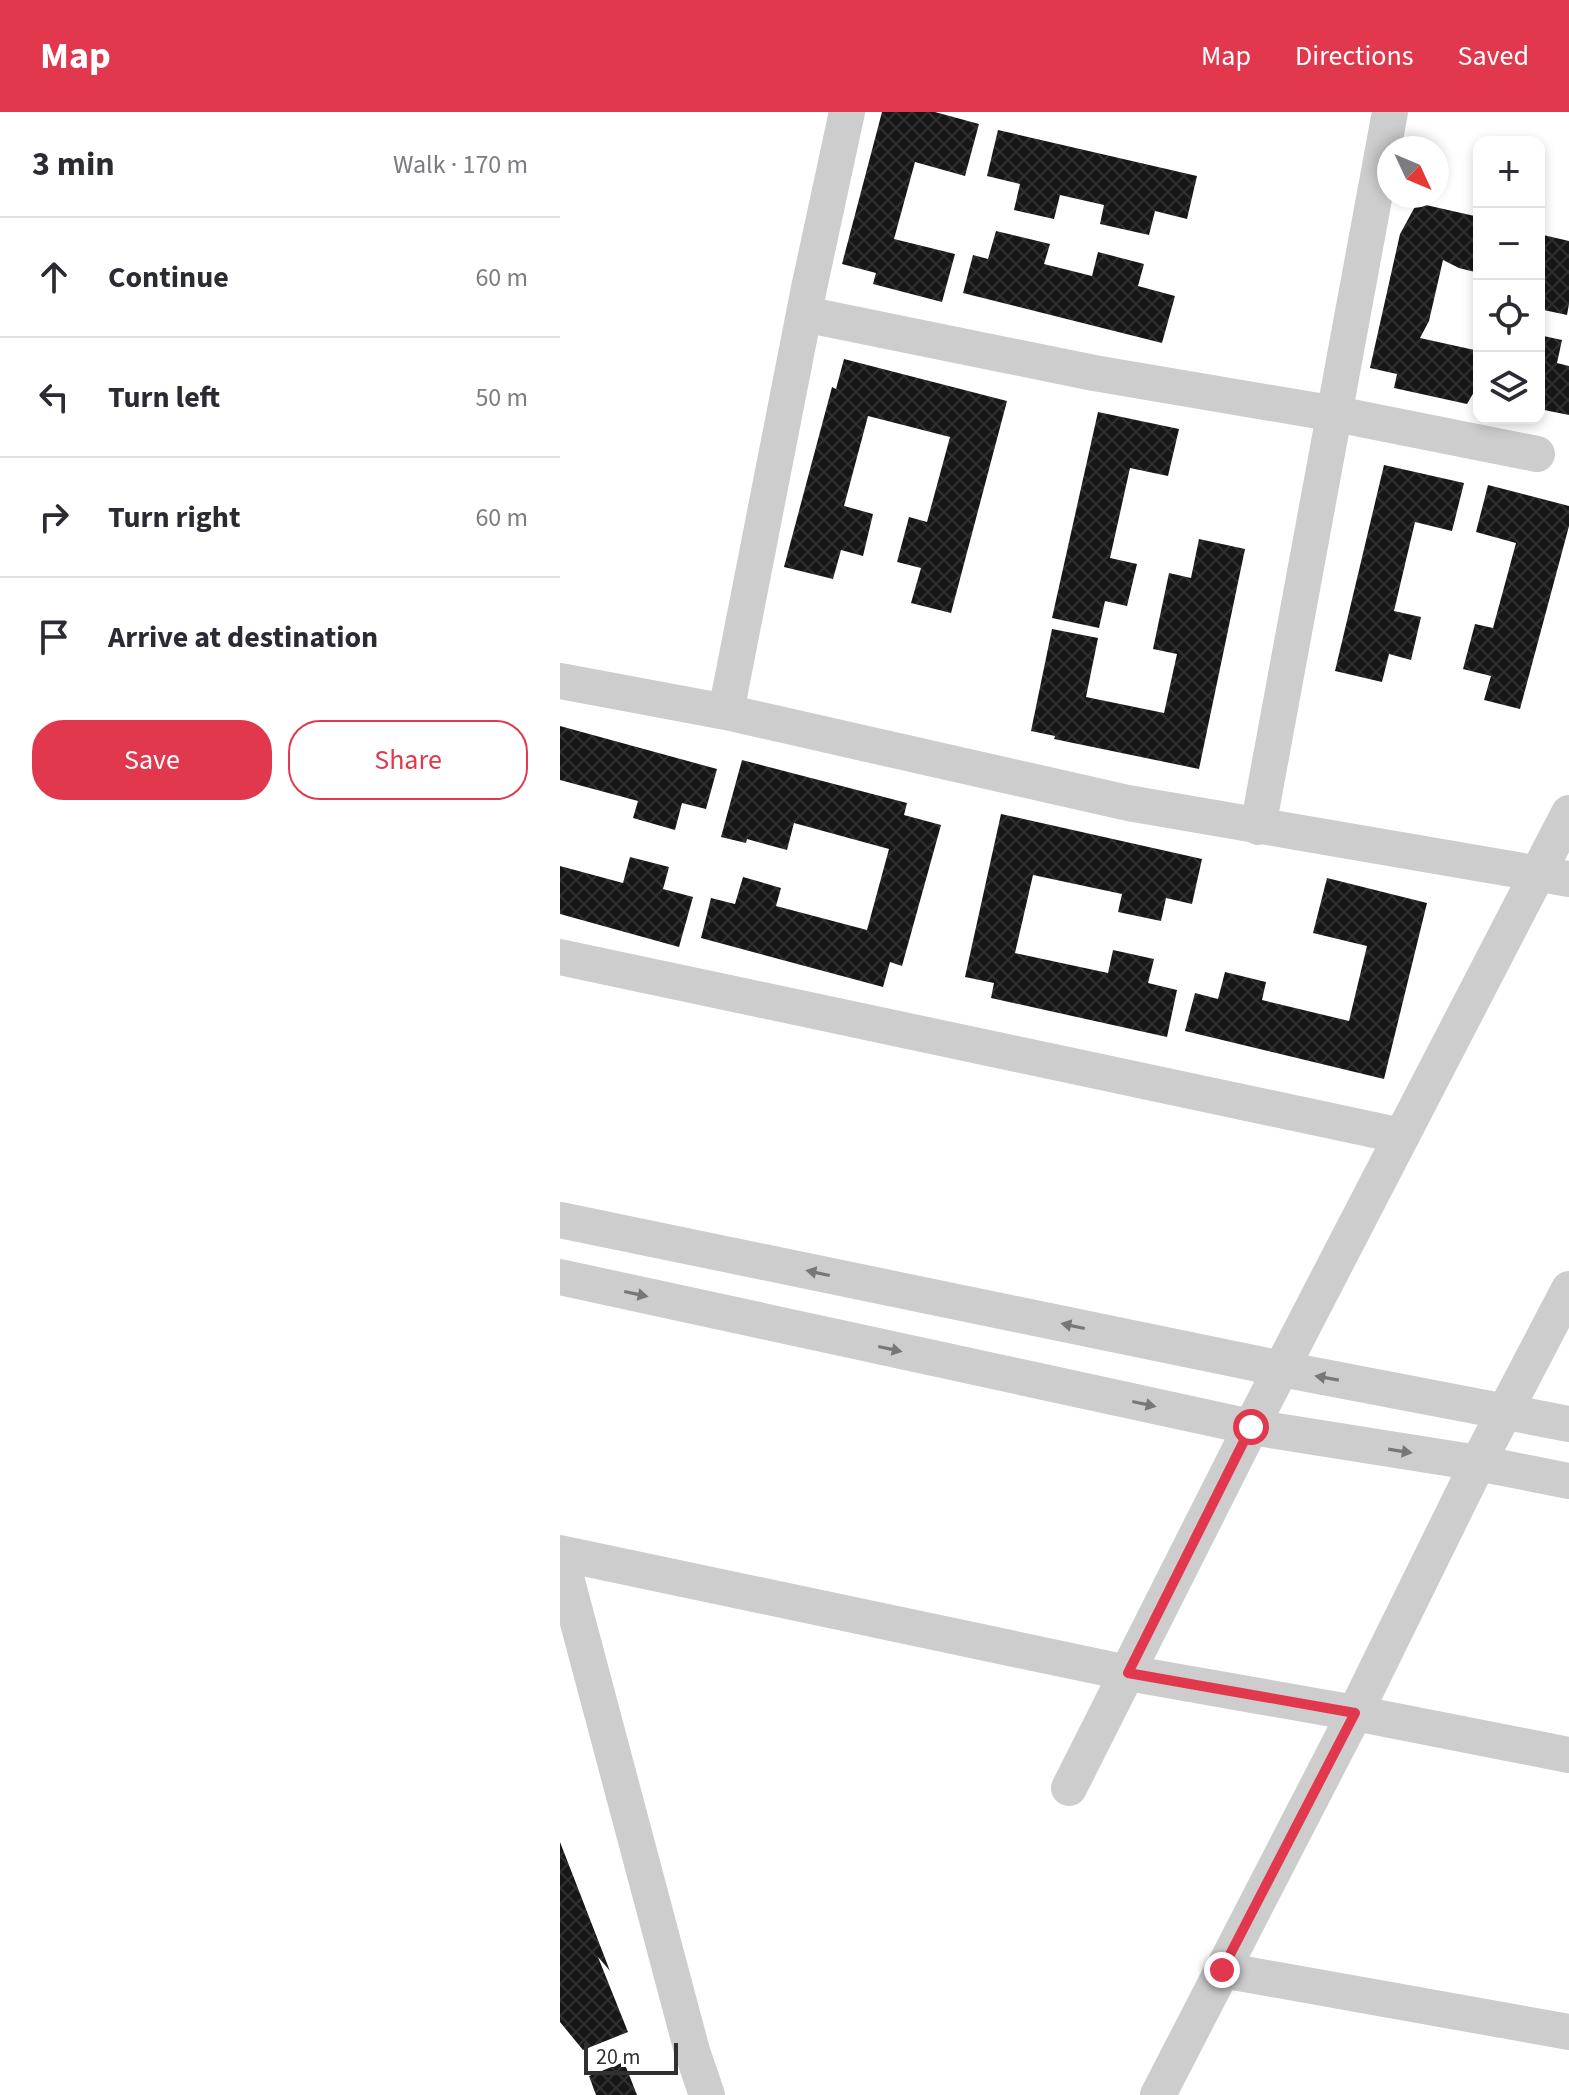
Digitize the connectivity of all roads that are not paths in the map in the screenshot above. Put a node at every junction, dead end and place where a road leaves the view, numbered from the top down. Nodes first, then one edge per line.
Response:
1 (847, 112) edge
2 (1390, 112) edge
3 (804, 314) junction
4 (1336, 414) junction
5 (1537, 454) dead end
6 (560, 681) edge
7 (726, 712) junction
8 (1569, 813) edge
9 (1258, 827) junction
10 (1553, 876) edge
11 (560, 957) edge
12 (1402, 1136) junction
13 (560, 1220) edge
14 (560, 1277) edge
15 (1569, 1289) edge
16 (1282, 1369) junction
17 (1505, 1410) junction
18 (1569, 1424) edge
19 (1251, 1427) junction
20 (1478, 1463) junction
21 (1569, 1481) edge
22 (560, 1554) edge
23 (1128, 1673) junction
24 (1355, 1713) junction
25 (1569, 1755) edge
26 (1069, 1788) dead end
27 (1222, 1970) junction
28 (1569, 2032) edge
29 (707, 2095) edge
30 (1158, 2095) edge

1 - 3 street
2 - 4 street
3 - 4 street
3 - 7 street
4 - 5 street
4 - 9 street
6 - 7 street
7 - 9 street
8 - 10 street
9 - 10 street
10 - 12 street
11 - 12 street
12 - 16 street
16 -> 13 street
14 -> 19 street
15 - 17 street
17 -> 16 street
16 - 19 street
17 - 18 street
17 - 20 street
19 -> 20 street
19 - 23 street
20 - 21 street
20 - 24 street
22 - 23 street
22 - 29 street
23 - 24 street
23 - 26 street
24 - 25 street
24 - 27 street
27 - 28 street
27 - 30 street

